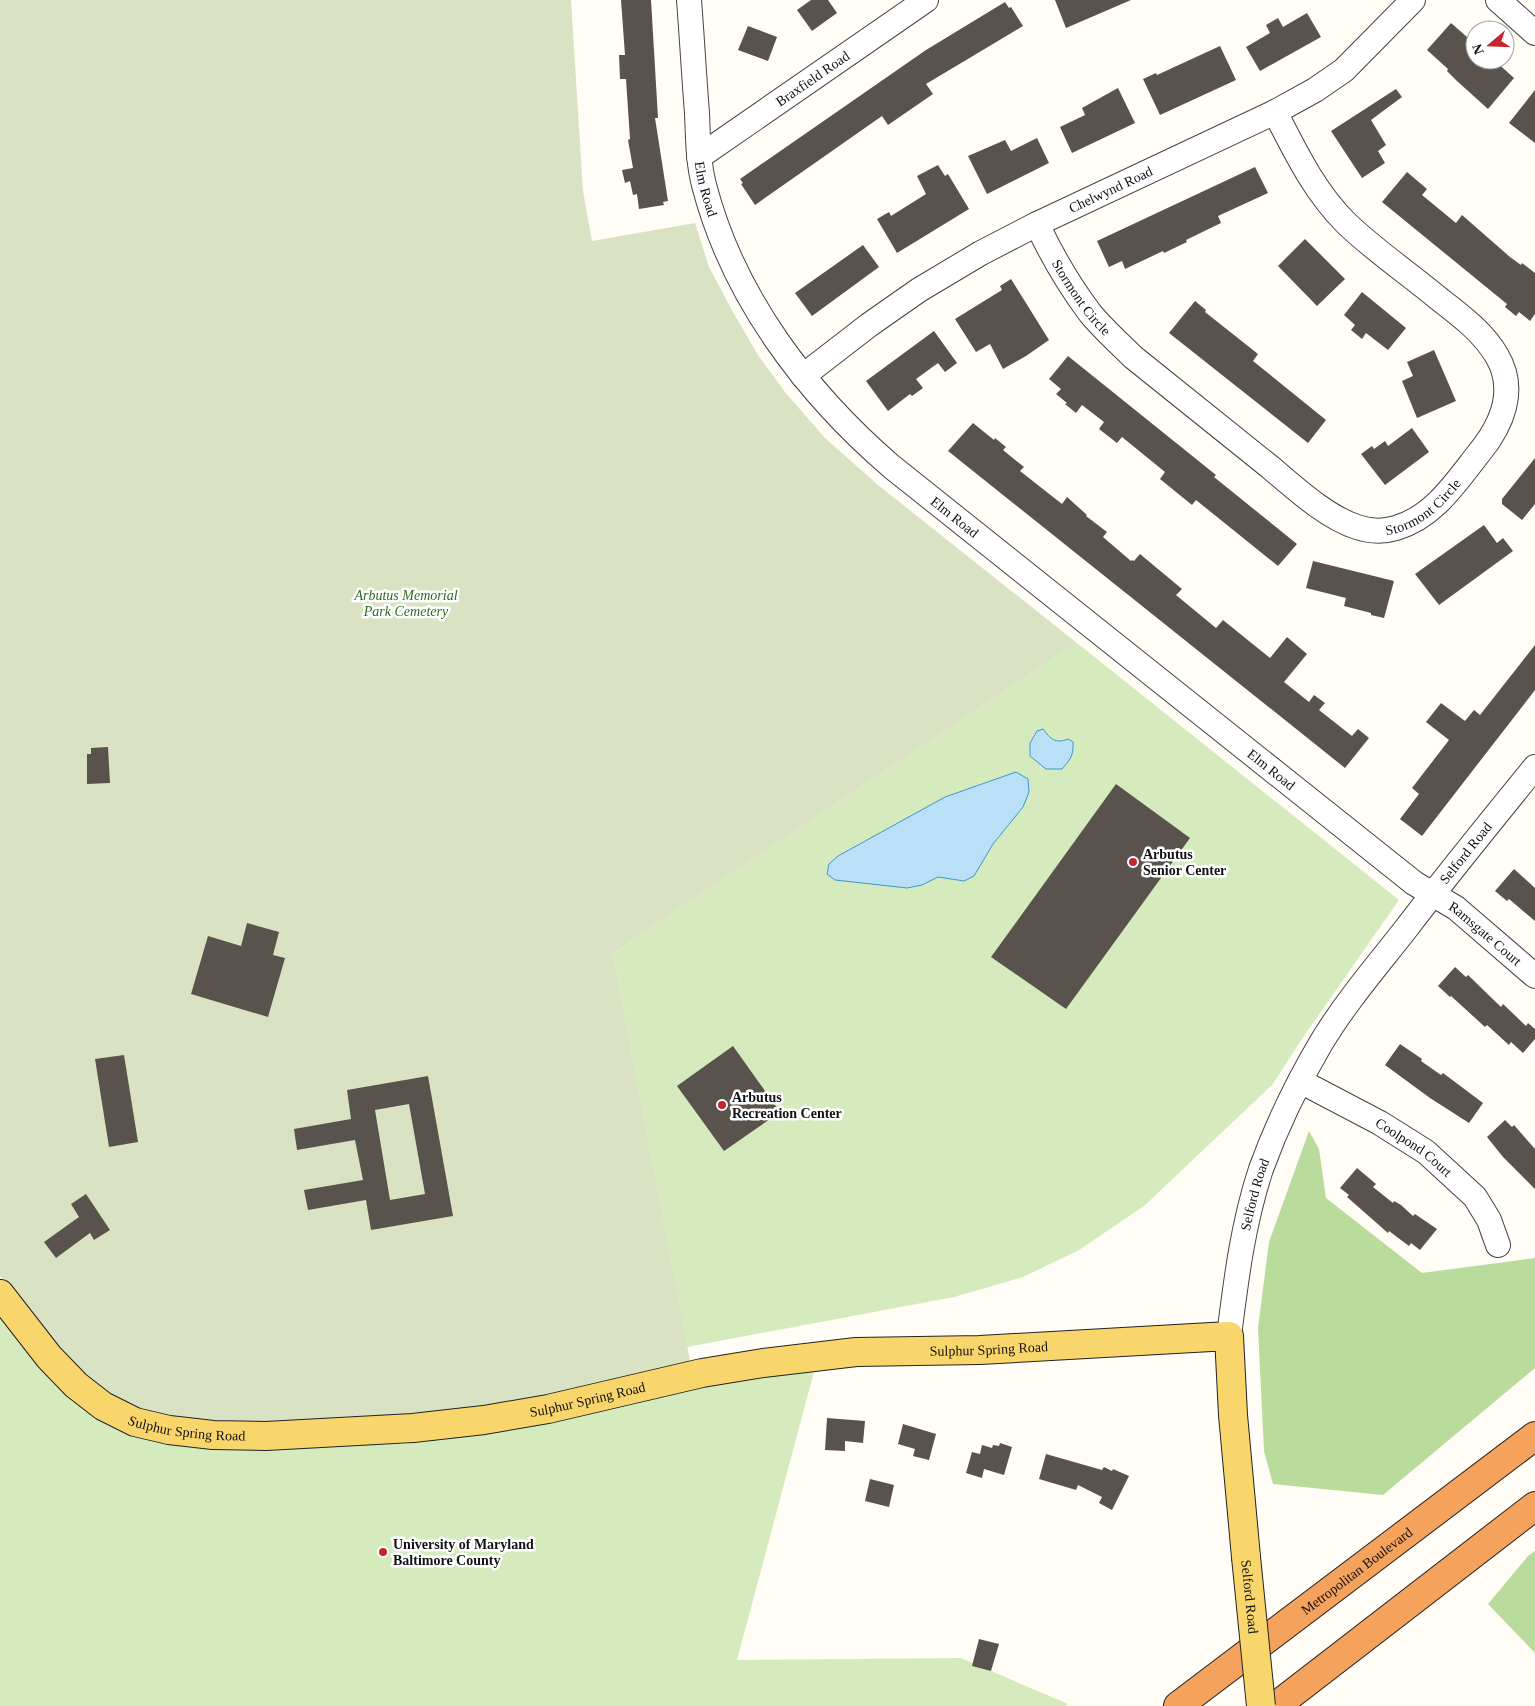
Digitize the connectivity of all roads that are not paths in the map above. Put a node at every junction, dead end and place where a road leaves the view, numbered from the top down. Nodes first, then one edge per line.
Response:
1 (690, 0) edge
2 (1413, 0) edge
3 (1498, 0) edge
4 (921, 1) edge
5 (1535, 33) edge
6 (1276, 112) junction
7 (699, 157) junction
8 (1037, 224) junction
9 (803, 376) junction
10 (1535, 768) edge
11 (1432, 894) junction
12 (1535, 976) edge
13 (1300, 1081) junction
14 (1498, 1245) dead end
15 (0, 1294) edge
16 (1229, 1336) junction
17 (1535, 1431) edge
18 (1535, 1436) edge
19 (1484, 1475) junction
20 (1535, 1506) edge
21 (1473, 1554) junction
22 (1178, 1706) edge
23 (1261, 1706) edge
24 (1276, 1706) edge
25 (1292, 1706) edge

1 - 7 street, Elm Road
2 - 6 street, Chelwynd Road
3 - 5 street
4 - 7 street, Braxfield Road
6 - 8 street, Chelwynd Road
6 - 8 street, Stormont Circle
7 - 9 street, Elm Road
8 - 9 street, Chelwynd Road
9 - 11 street, Elm Road
10 - 11 street, Selford Road
11 - 12 street, Ramsgate Court
11 - 13 street, Selford Road
13 - 14 street, Coolpond Court
13 - 16 street, Selford Road
15 - 16 main road, Sulphur Spring Road
16 - 23 main road, Selford Road, bridge
17 - 19 highway
18 - 19 highway, Metropolitan Boulevard
19 - 22 highway, Metropolitan Boulevard
20 - 21 highway
21 - 24 highway
21 - 25 highway

